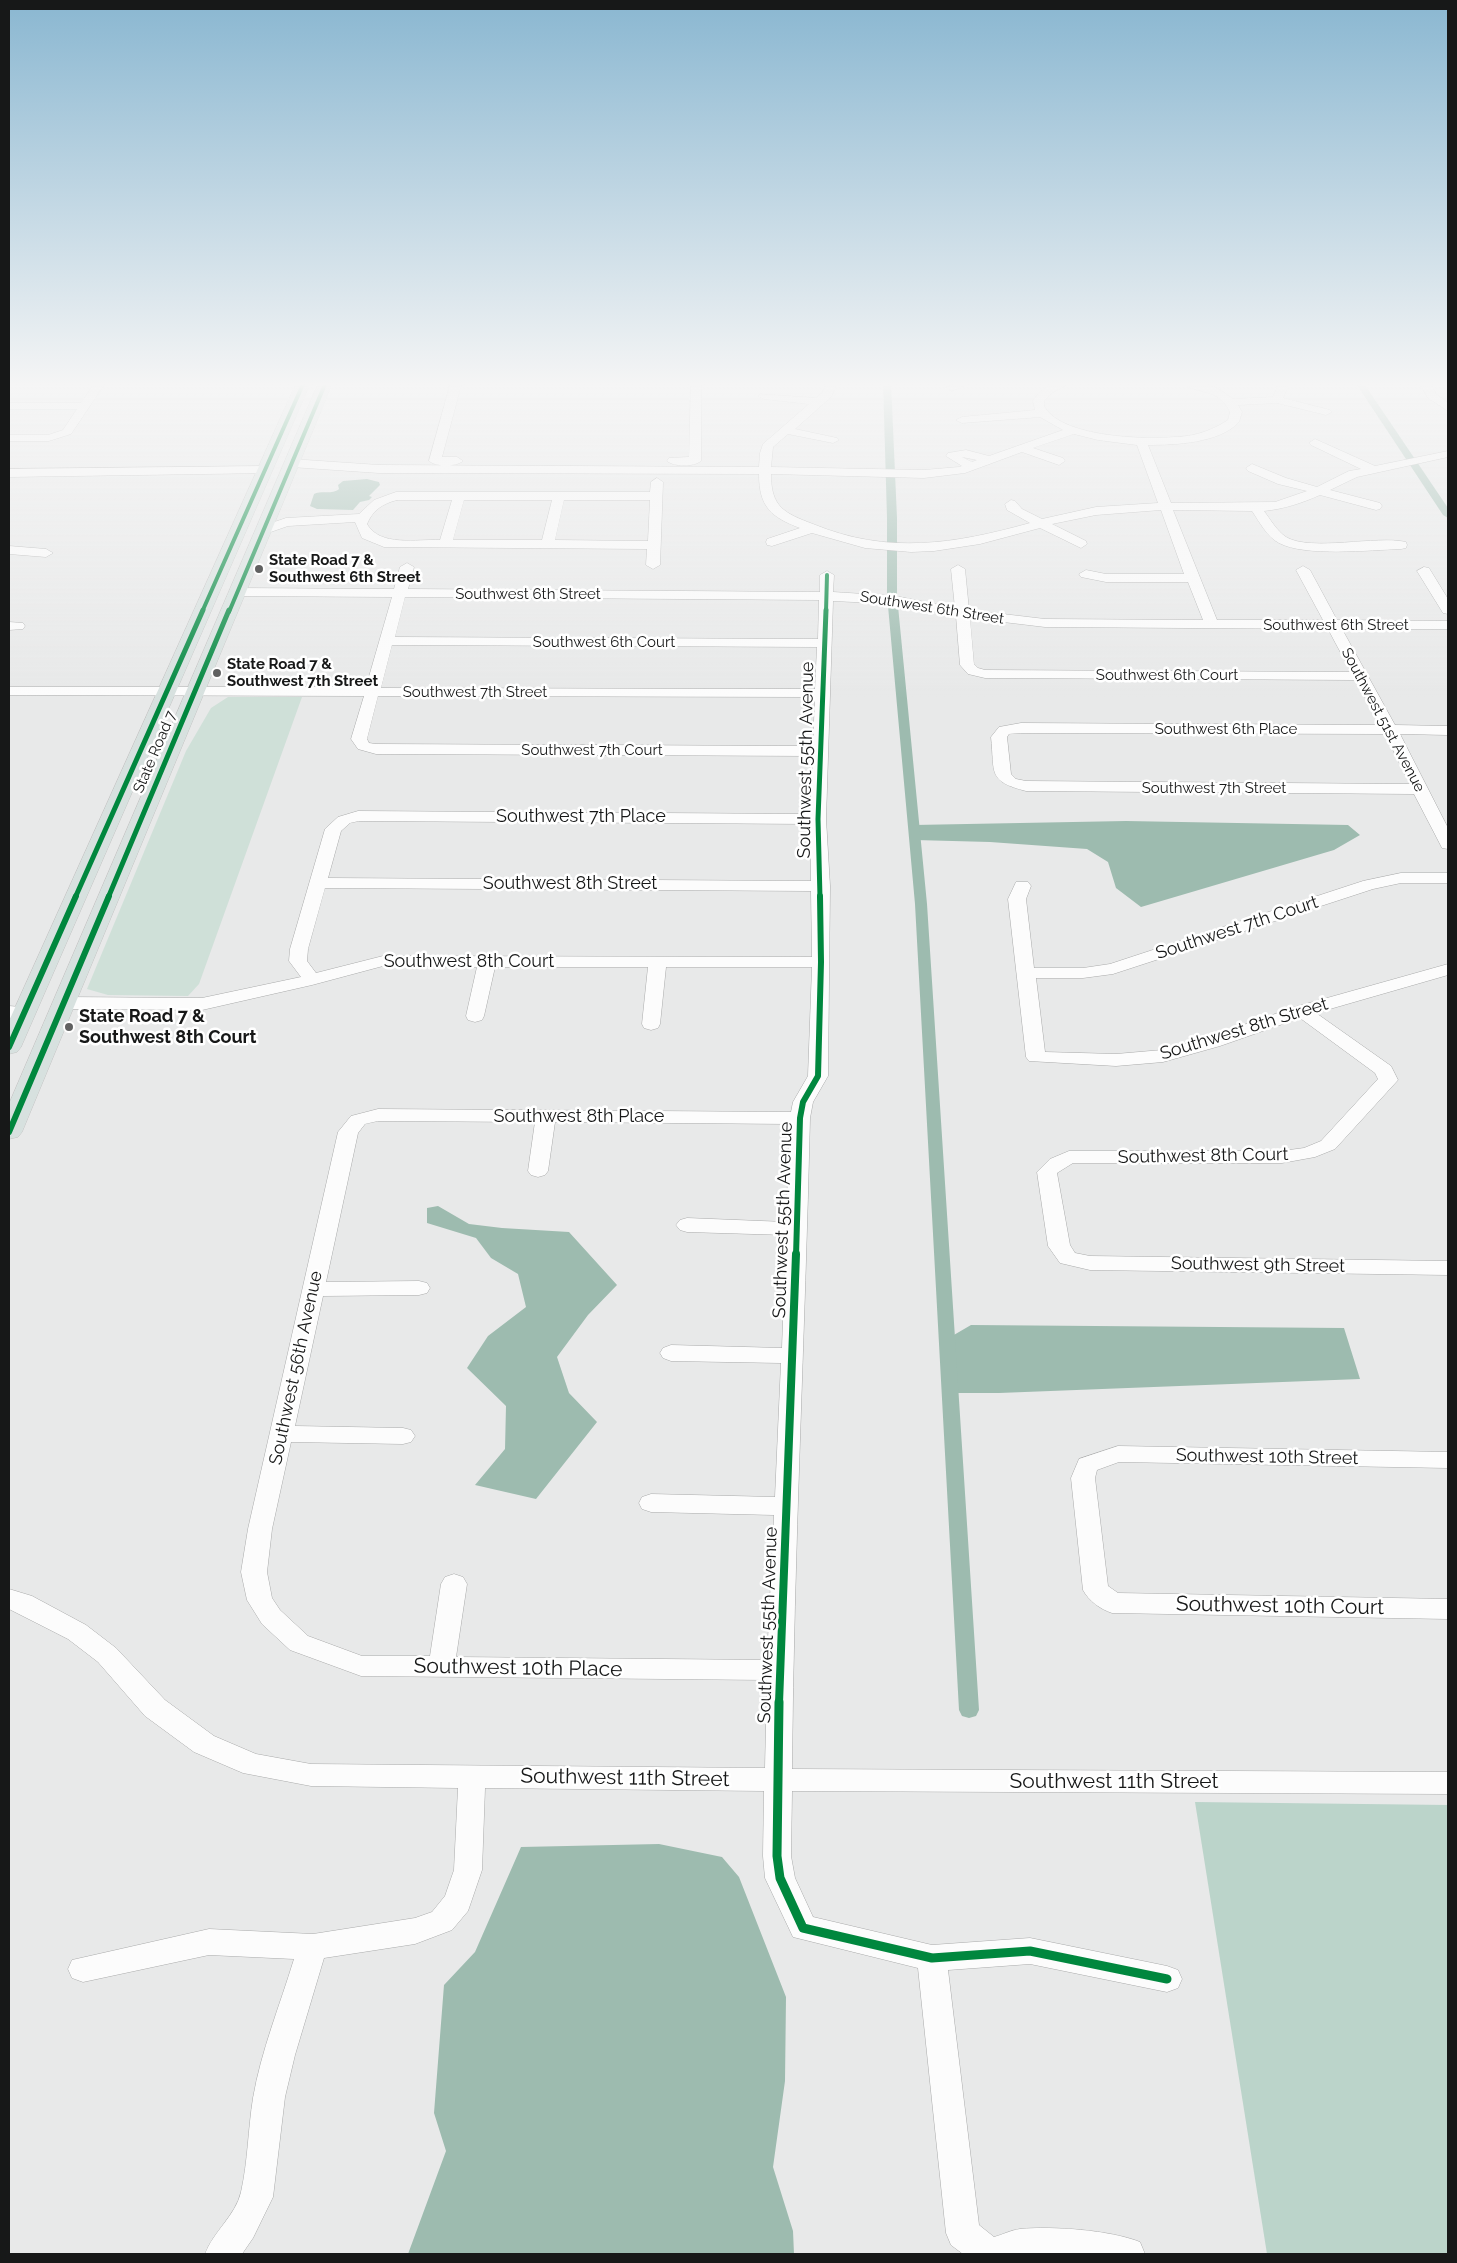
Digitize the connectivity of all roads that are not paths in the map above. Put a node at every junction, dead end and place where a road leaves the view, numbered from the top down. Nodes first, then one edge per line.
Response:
1 (258, 488) edge
2 (281, 488) edge
3 (657, 488) edge
4 (765, 488) edge
5 (1159, 488) edge
6 (1308, 488) edge
7 (1323, 488) edge
8 (1318, 490) junction
9 (459, 496) junction
10 (559, 496) junction
11 (656, 496) junction
12 (1011, 504) dead end
13 (1376, 506) dead end
14 (1167, 507) junction
15 (1255, 508) junction
16 (271, 511) junction
17 (363, 518) junction
18 (1042, 524) junction
19 (811, 529) junction
20 (262, 531) junction
21 (772, 542) dead end
22 (445, 544) junction
23 (548, 544) junction
24 (1081, 544) dead end
25 (654, 545) junction
26 (1401, 545) dead end
27 (9, 550) edge
28 (46, 553) dead end
29 (653, 565) dead end
30 (407, 567) dead end
31 (958, 569) dead end
32 (1303, 570) dead end
33 (1424, 571) dead end
34 (1086, 574) dead end
35 (826, 575) dead end
36 (219, 576) junction
37 (1192, 578) junction
38 (236, 592) junction
39 (398, 593) junction
40 (825, 596) junction
41 (1448, 610) edge
42 (961, 613) junction
43 (1212, 624) junction
44 (1332, 625) junction
45 (1448, 625) edge
46 (386, 641) junction
47 (823, 643) junction
48 (1360, 676) junction
49 (9, 691) edge
50 (372, 691) junction
51 (167, 692) junction
52 (194, 692) junction
53 (822, 694) junction
54 (1390, 730) junction
55 (1448, 730) edge
56 (821, 751) junction
57 (1010, 782) joint
58 (1419, 789) junction
59 (818, 819) junction
60 (1448, 844) edge
61 (1448, 878) edge
62 (318, 883) junction
63 (821, 886) junction
64 (1022, 886) dead end
65 (487, 961) junction
66 (820, 962) junction
67 (657, 963) junction
68 (43, 968) junction
69 (1448, 969) edge
70 (1025, 973) junction
71 (312, 980) junction
72 (63, 1003) junction
73 (1302, 1011) junction
74 (17, 1012) edge
75 (475, 1016) dead end
76 (651, 1024) dead end
77 (48, 1037) junction
78 (9, 1047) edge
79 (546, 1117) junction
80 (800, 1118) junction
81 (358, 1120) joint
82 (9, 1132) edge
83 (538, 1171) dead end
84 (687, 1225) dead end
85 (797, 1228) junction
86 (1068, 1258) joint
87 (1448, 1268) edge
88 (419, 1288) dead end
89 (313, 1289) junction
90 (671, 1353) dead end
91 (793, 1356) junction
92 (282, 1434) junction
93 (403, 1436) dead end
94 (1448, 1460) edge
95 (651, 1503) dead end
96 (787, 1506) junction
97 (454, 1584) dead end
98 (9, 1599) edge
99 (1112, 1603) joint
100 (1448, 1609) edge
101 (271, 1617) joint
102 (440, 1667) junction
103 (780, 1670) junction
104 (472, 1776) junction
105 (779, 1780) junction
106 (1448, 1783) edge
107 (313, 1948) junction
108 (932, 1958) junction
109 (82, 1969) dead end
110 (1167, 1979) dead end
111 (222, 2254) edge
112 (988, 2254) edge
113 (993, 2254) edge
114 (1128, 2254) edge

1 - 36 main road, State Road 7
2 - 16 main road, State Road 7
3 - 11 street
4 - 19 street
5 - 14 street
6 - 8 street
7 - 8 street
8 - 13 street
8 - 15 street
9 - 10 street
9 - 17 street
9 - 22 street
10 - 11 street
10 - 23 street
11 - 25 street
12 - 18 street
14 - 15 street
14 - 18 street
14 - 37 street
15 - 26 street
16 - 17 street
16 - 20 main road, State Road 7
17 - 20 street
17 - 22 street
18 - 19 street
18 - 24 street
19 - 21 street
20 - 38 main road, State Road 7
22 - 23 street
23 - 25 street
25 - 29 street
27 - 28 street
30 - 39 street
31 - 42 street
32 - 44 street, Southwest 51st Avenue
33 - 41 street
34 - 37 street
35 - 40 street, Southwest 55th Avenue
36 - 38 main road
36 - 51 main road, State Road 7
37 - 43 street
38 - 39 street, Southwest 6th Street
38 - 52 main road, State Road 7
39 - 40 street, Southwest 6th Street
39 - 46 street
40 - 42 street, Southwest 6th Street
40 - 47 street, Southwest 55th Avenue
42 - 43 street, Southwest 6th Street
42 - 48 street, Southwest 6th Court
43 - 44 street, Southwest 6th Street
44 - 45 street, Southwest 6th Street
44 - 48 street, Southwest 51st Avenue
46 - 47 street, Southwest 6th Court
46 - 50 street
47 - 53 street, Southwest 55th Avenue
48 - 54 street, Southwest 51st Avenue
49 - 51 street, Southwest 7th Street
50 - 52 street, Southwest 7th Street
50 - 53 street, Southwest 7th Street
50 - 56 street, Southwest 7th Court
51 - 52 street, Southwest 7th Street
51 - 68 main road, State Road 7
52 - 72 main road, State Road 7
53 - 56 street, Southwest 55th Avenue
54 - 55 street, Southwest 6th Place
54 - 57 street, Southwest 6th Place
54 - 58 street, Southwest 51st Avenue
56 - 59 street, Southwest 55th Avenue
57 - 58 street, Southwest 7th Street
58 - 60 street, Southwest 51st Avenue
59 - 62 street, Southwest 7th Place
59 - 63 street, Southwest 55th Avenue
61 - 70 street, Southwest 7th Court
62 - 63 street, Southwest 8th Street
62 - 71 street
63 - 66 street, Southwest 55th Avenue
64 - 70 street
65 - 67 street, Southwest 8th Court
65 - 71 street, Southwest 8th Court
65 - 75 street
66 - 67 street, Southwest 8th Court
66 - 80 street, Southwest 55th Avenue
67 - 76 street
68 - 72 main road
68 - 74 main road, State Road 7
69 - 73 street, Southwest 8th Street
70 - 73 street, Southwest 8th Street
71 - 72 street, Southwest 8th Court
72 - 77 main road, State Road 7
73 - 86 street, Southwest 8th Court
74 - 77 main road
74 - 78 main road, State Road 7
77 - 82 main road, State Road 7
79 - 80 street, Southwest 8th Place
79 - 81 street, Southwest 8th Place
79 - 83 street
80 - 85 street, Southwest 55th Avenue
81 - 89 street, Southwest 56th Avenue
84 - 85 street
85 - 91 street, Southwest 55th Avenue
86 - 87 street, Southwest 9th Street
88 - 89 street
89 - 92 street, Southwest 56th Avenue
90 - 91 street
91 - 96 street, Southwest 55th Avenue
92 - 93 street
92 - 101 street, Southwest 56th Avenue
94 - 99 street, Southwest 10th Street
95 - 96 street
96 - 103 street, Southwest 55th Avenue
97 - 102 street
98 - 104 street, Southwest 11th Street
99 - 100 street, Southwest 10th Court
101 - 102 street, Southwest 10th Place
102 - 103 street, Southwest 10th Place
103 - 105 street, Southwest 55th Avenue
104 - 105 street, Southwest 11th Street
104 - 107 street
105 - 106 street, Southwest 11th Street
105 - 108 street
107 - 109 street
107 - 111 street
108 - 110 street
108 - 112 street
113 - 114 street

